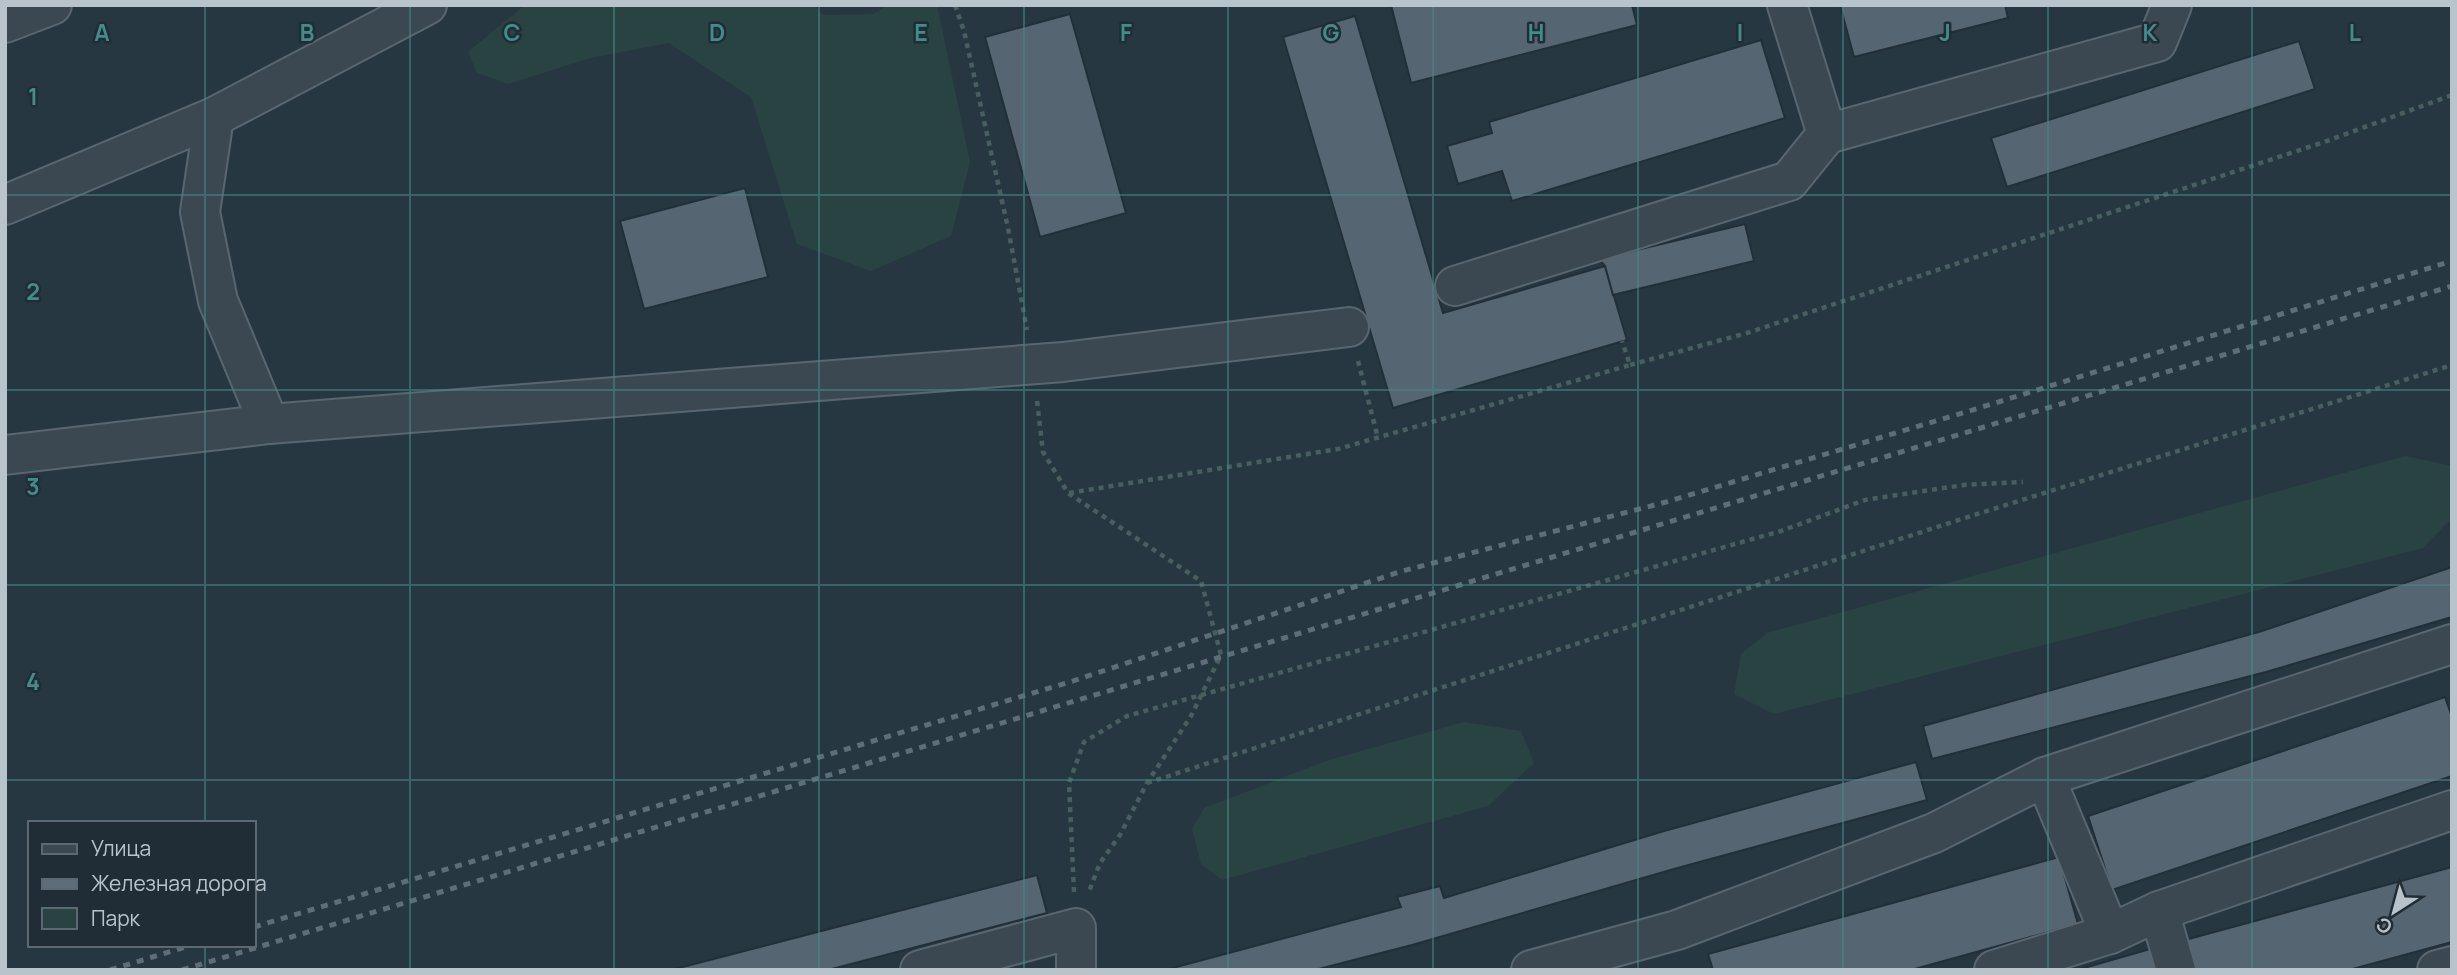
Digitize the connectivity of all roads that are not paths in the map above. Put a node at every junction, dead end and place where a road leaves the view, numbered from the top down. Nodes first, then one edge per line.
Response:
1 (52, 5) edge
2 (427, 5) edge
3 (1787, 5) edge
4 (2172, 5) edge
5 (5, 23) edge
6 (214, 117) junction
7 (1827, 134) junction
8 (5, 205) edge
9 (1455, 286) dead end
10 (1349, 327) road end
11 (270, 424) junction
12 (5, 455) edge
13 (2450, 650) edge
14 (2045, 777) junction
15 (2452, 810) edge
16 (2159, 911) junction
17 (2110, 934) junction
18 (2452, 966) edge
19 (920, 970) edge
20 (1076, 970) edge
21 (1531, 970) edge
22 (1994, 970) edge
23 (2176, 970) edge
24 (2437, 970) edge

1 - 5 street
2 - 6 street
3 - 7 street
4 - 7 street
6 - 8 street
6 - 11 street
7 - 9 street
10 - 11 street
11 - 12 street
13 - 14 street
14 - 17 street
14 - 21 street
15 - 16 street
16 - 17 street
16 - 23 street
17 - 22 street
18 - 24 street
19 - 20 street

